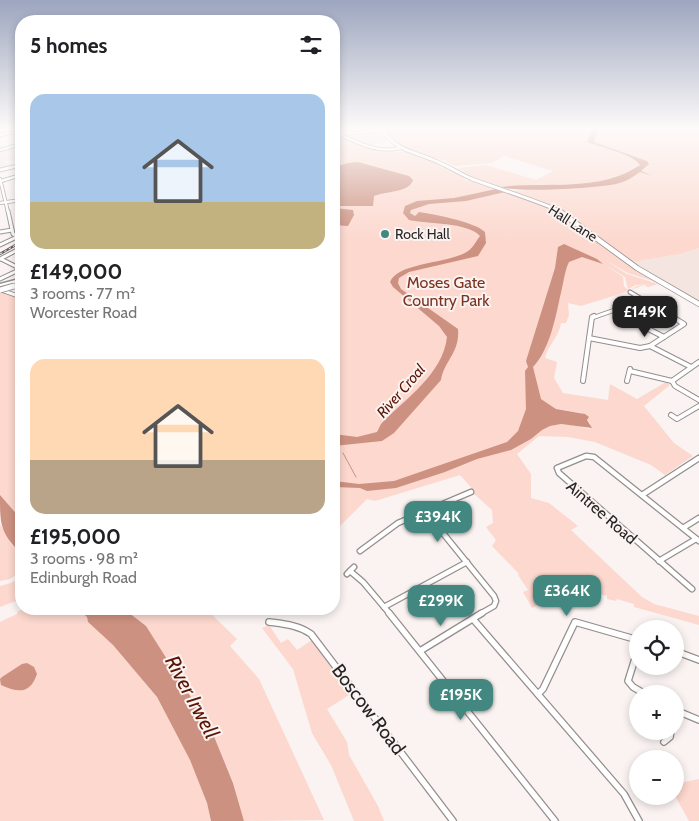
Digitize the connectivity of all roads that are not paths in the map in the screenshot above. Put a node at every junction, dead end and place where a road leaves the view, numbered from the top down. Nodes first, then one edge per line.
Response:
1 (15, 166) edge
2 (449, 166) edge
3 (0, 170) edge
4 (15, 176) edge
5 (1, 180) edge
6 (15, 201) edge
7 (6, 202) junction
8 (0, 203) edge
9 (12, 230) junction
10 (0, 232) edge
11 (15, 235) edge
12 (15, 238) edge
13 (0, 246) edge
14 (15, 251) edge
15 (0, 259) edge
16 (15, 266) edge
17 (15, 272) edge
18 (0, 279) edge
19 (15, 283) edge
20 (12, 285) junction
21 (15, 285) edge
22 (1, 289) edge
23 (630, 292) dead end
24 (15, 295) edge
25 (643, 300) junction
26 (699, 304) edge
27 (629, 319) dead end
28 (664, 337) junction
29 (589, 338) junction
30 (650, 346) junction
31 (699, 362) edge
32 (691, 367) junction
33 (630, 370) joint
34 (583, 381) dead end
35 (627, 381) dead end
36 (672, 381) junction
37 (699, 400) edge
38 (699, 406) edge
39 (670, 415) dead end
40 (699, 458) edge
41 (471, 492) dead end
42 (642, 495) junction
43 (425, 511) junction
44 (699, 518) edge
45 (683, 528) junction
46 (698, 540) edge
47 (360, 551) dead end
48 (659, 561) junction
49 (467, 562) junction
50 (350, 571) dead end
51 (692, 590) dead end
52 (384, 607) junction
53 (473, 619) junction
54 (269, 622) dead end
55 (629, 637) edge
56 (420, 652) junction
57 (684, 655) edge
58 (699, 660) edge
59 (538, 694) junction
60 (684, 713) edge
61 (699, 720) edge
62 (452, 821) edge
63 (555, 821) edge
64 (639, 821) edge

1 - 3 main road
2 - 26 main road, Hall Lane
4 - 5 street
5 - 7 street
6 - 7 street
7 - 8 street
7 - 9 street
9 - 10 street
9 - 11 street
12 - 13 street
14 - 15 street
15 - 16 street
17 - 18 street
19 - 20 highway
20 - 21 highway
20 - 22 highway, bridge
22 - 24 street
23 - 25 street
25 - 28 street
25 - 29 street
27 - 28 street
28 - 30 street
29 - 30 street
29 - 34 street
30 - 32 street
31 - 32 street
32 - 36 street
33 - 35 street
33 - 36 street
36 - 37 street
38 - 39 street
40 - 42 street
41 - 43 street
42 - 45 street, Aintree Road
42 - 48 street, Aintree Road
43 - 47 street
43 - 49 street
44 - 45 street
45 - 46 street, Aintree Road
46 - 48 street
48 - 51 street, Aintree Road
49 - 52 street
49 - 53 street
50 - 52 street
52 - 56 street
53 - 56 street
53 - 59 street
54 - 62 street, Boscow Road
55 - 59 street
56 - 63 street
57 - 58 street
59 - 64 street
60 - 61 street

